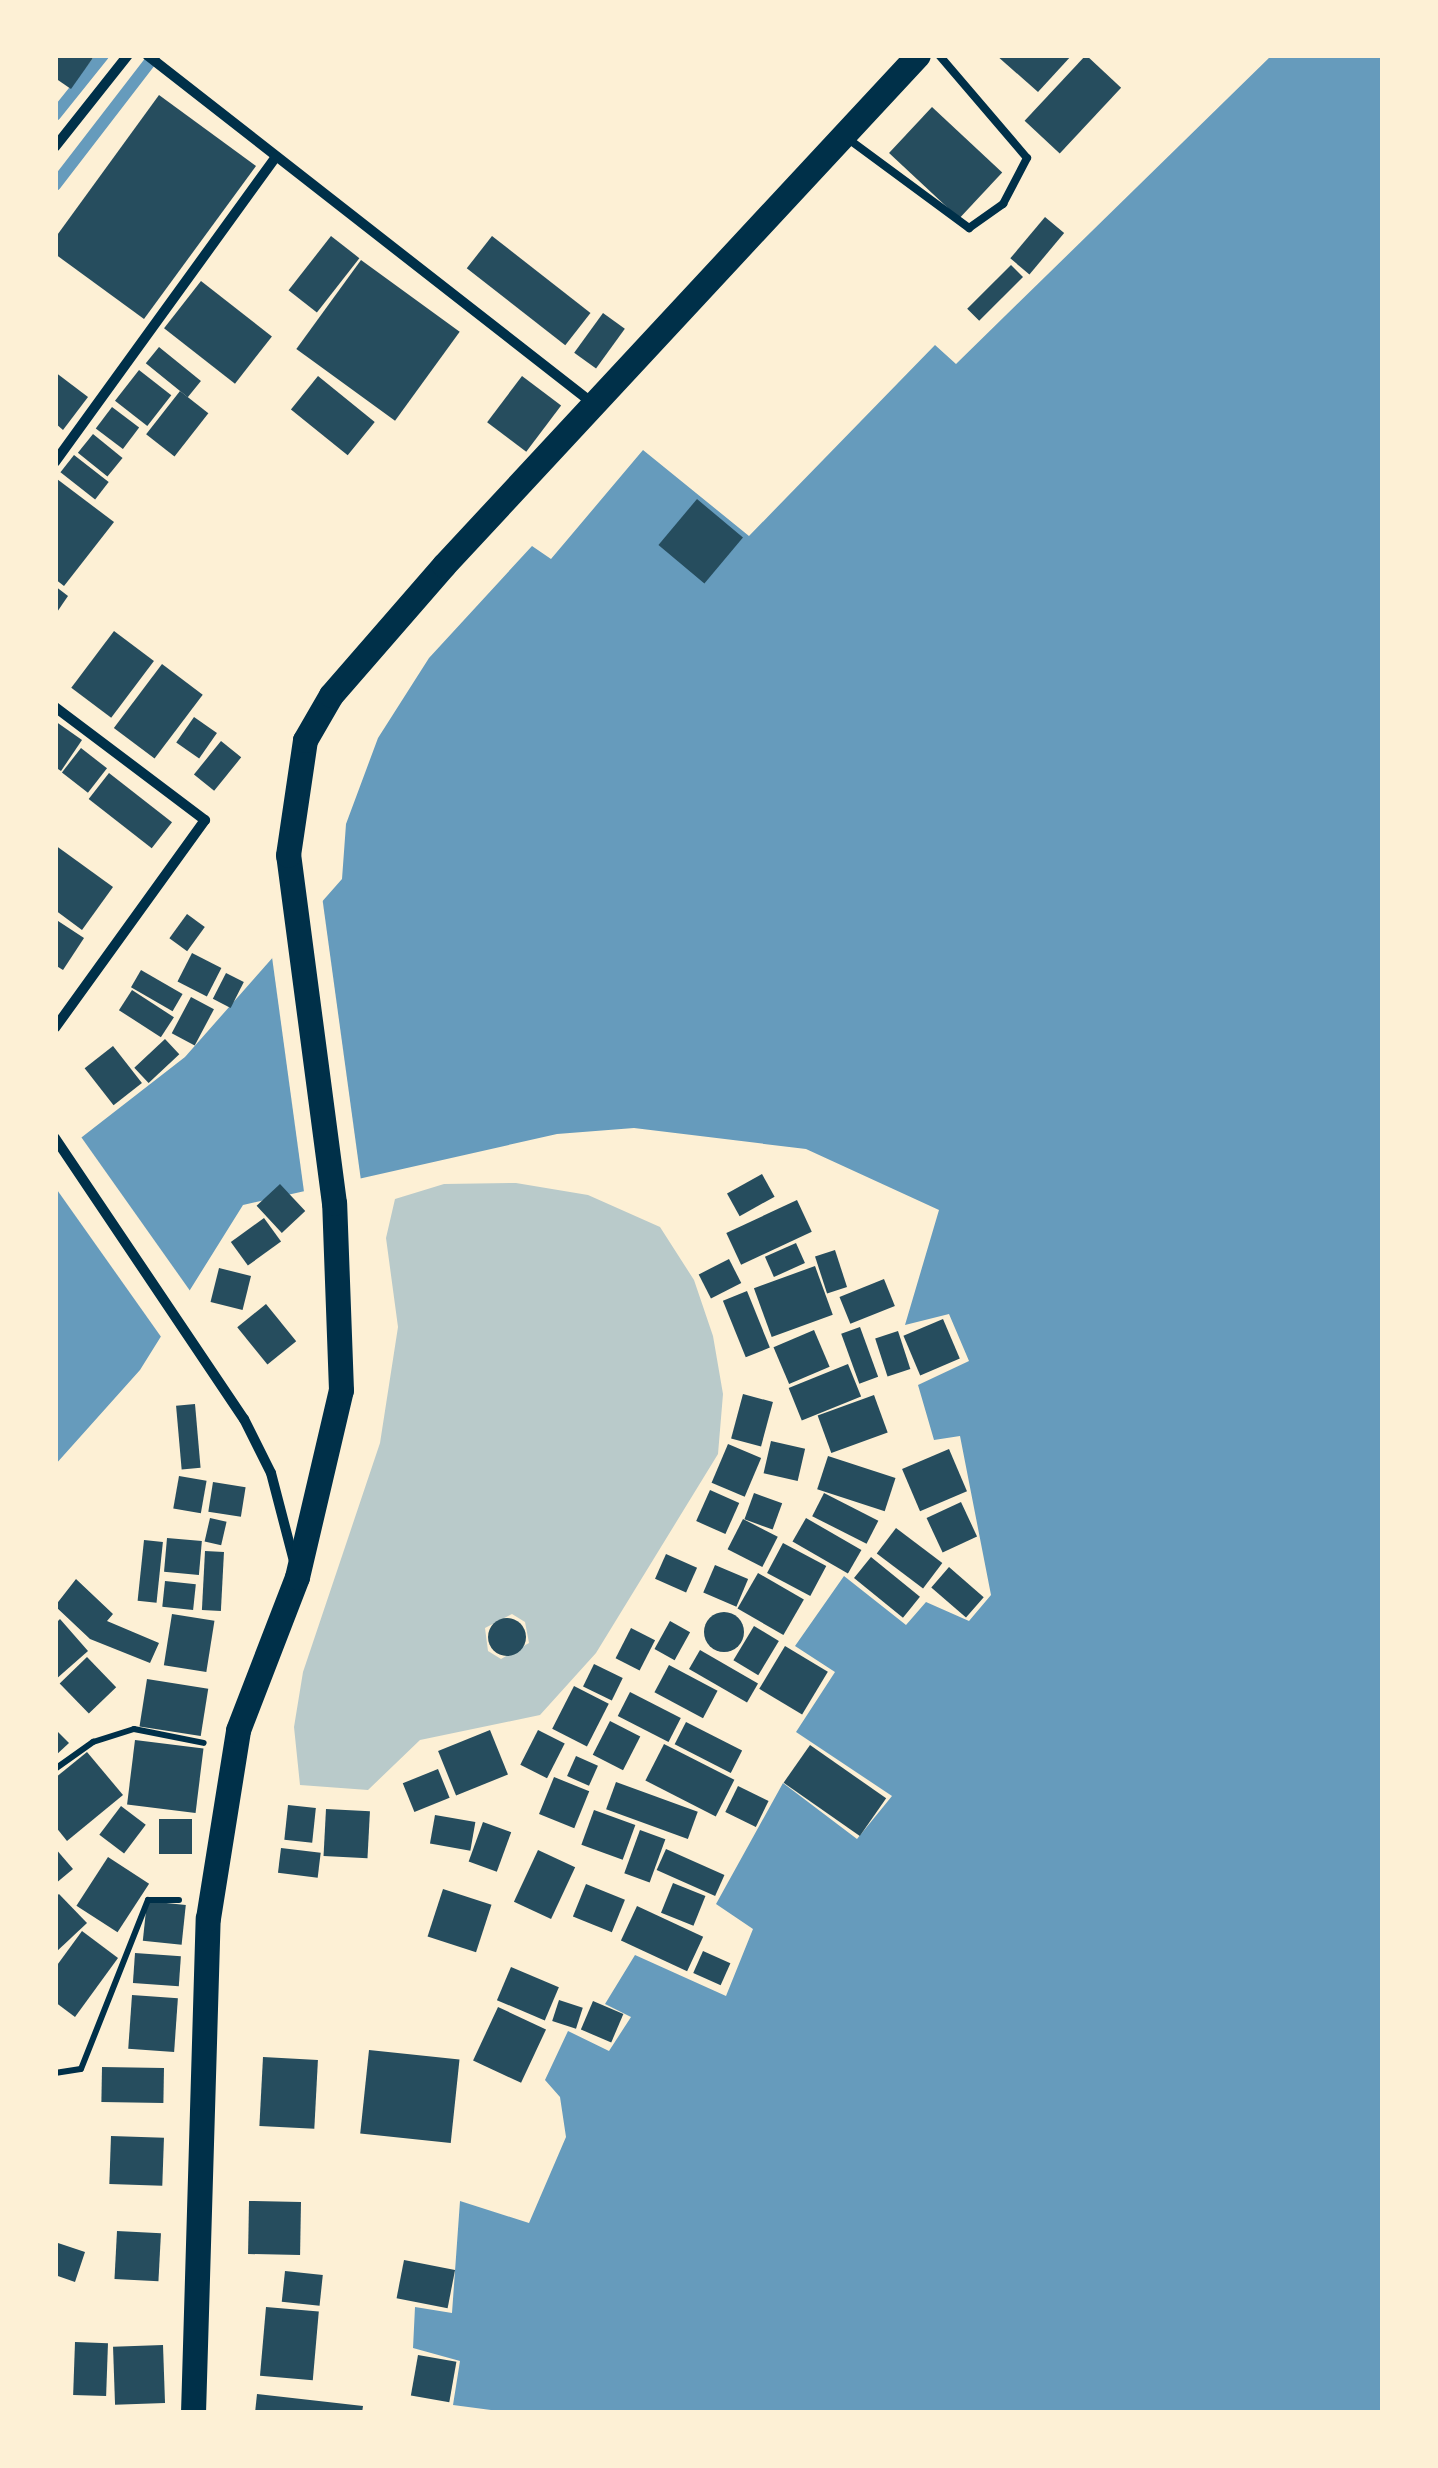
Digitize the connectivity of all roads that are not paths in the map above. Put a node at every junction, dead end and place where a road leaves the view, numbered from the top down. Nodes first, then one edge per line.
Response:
1 (128, 55) edge
2 (147, 55) edge
3 (918, 55) edge
4 (940, 55) edge
5 (844, 135) junction
6 (55, 147) edge
7 (276, 157) junction
8 (596, 405) junction
9 (55, 462) edge
10 (55, 707) edge
11 (55, 1028) edge
12 (57, 1143) edge
13 (297, 1576) junction
14 (194, 2413) edge

1 - 6 street
2 - 7 street
3 - 5 main road
4 - 5 lane
5 - 8 main road
7 - 8 street
7 - 9 street
8 - 13 main road
10 - 11 street
12 - 13 street
13 - 14 main road

